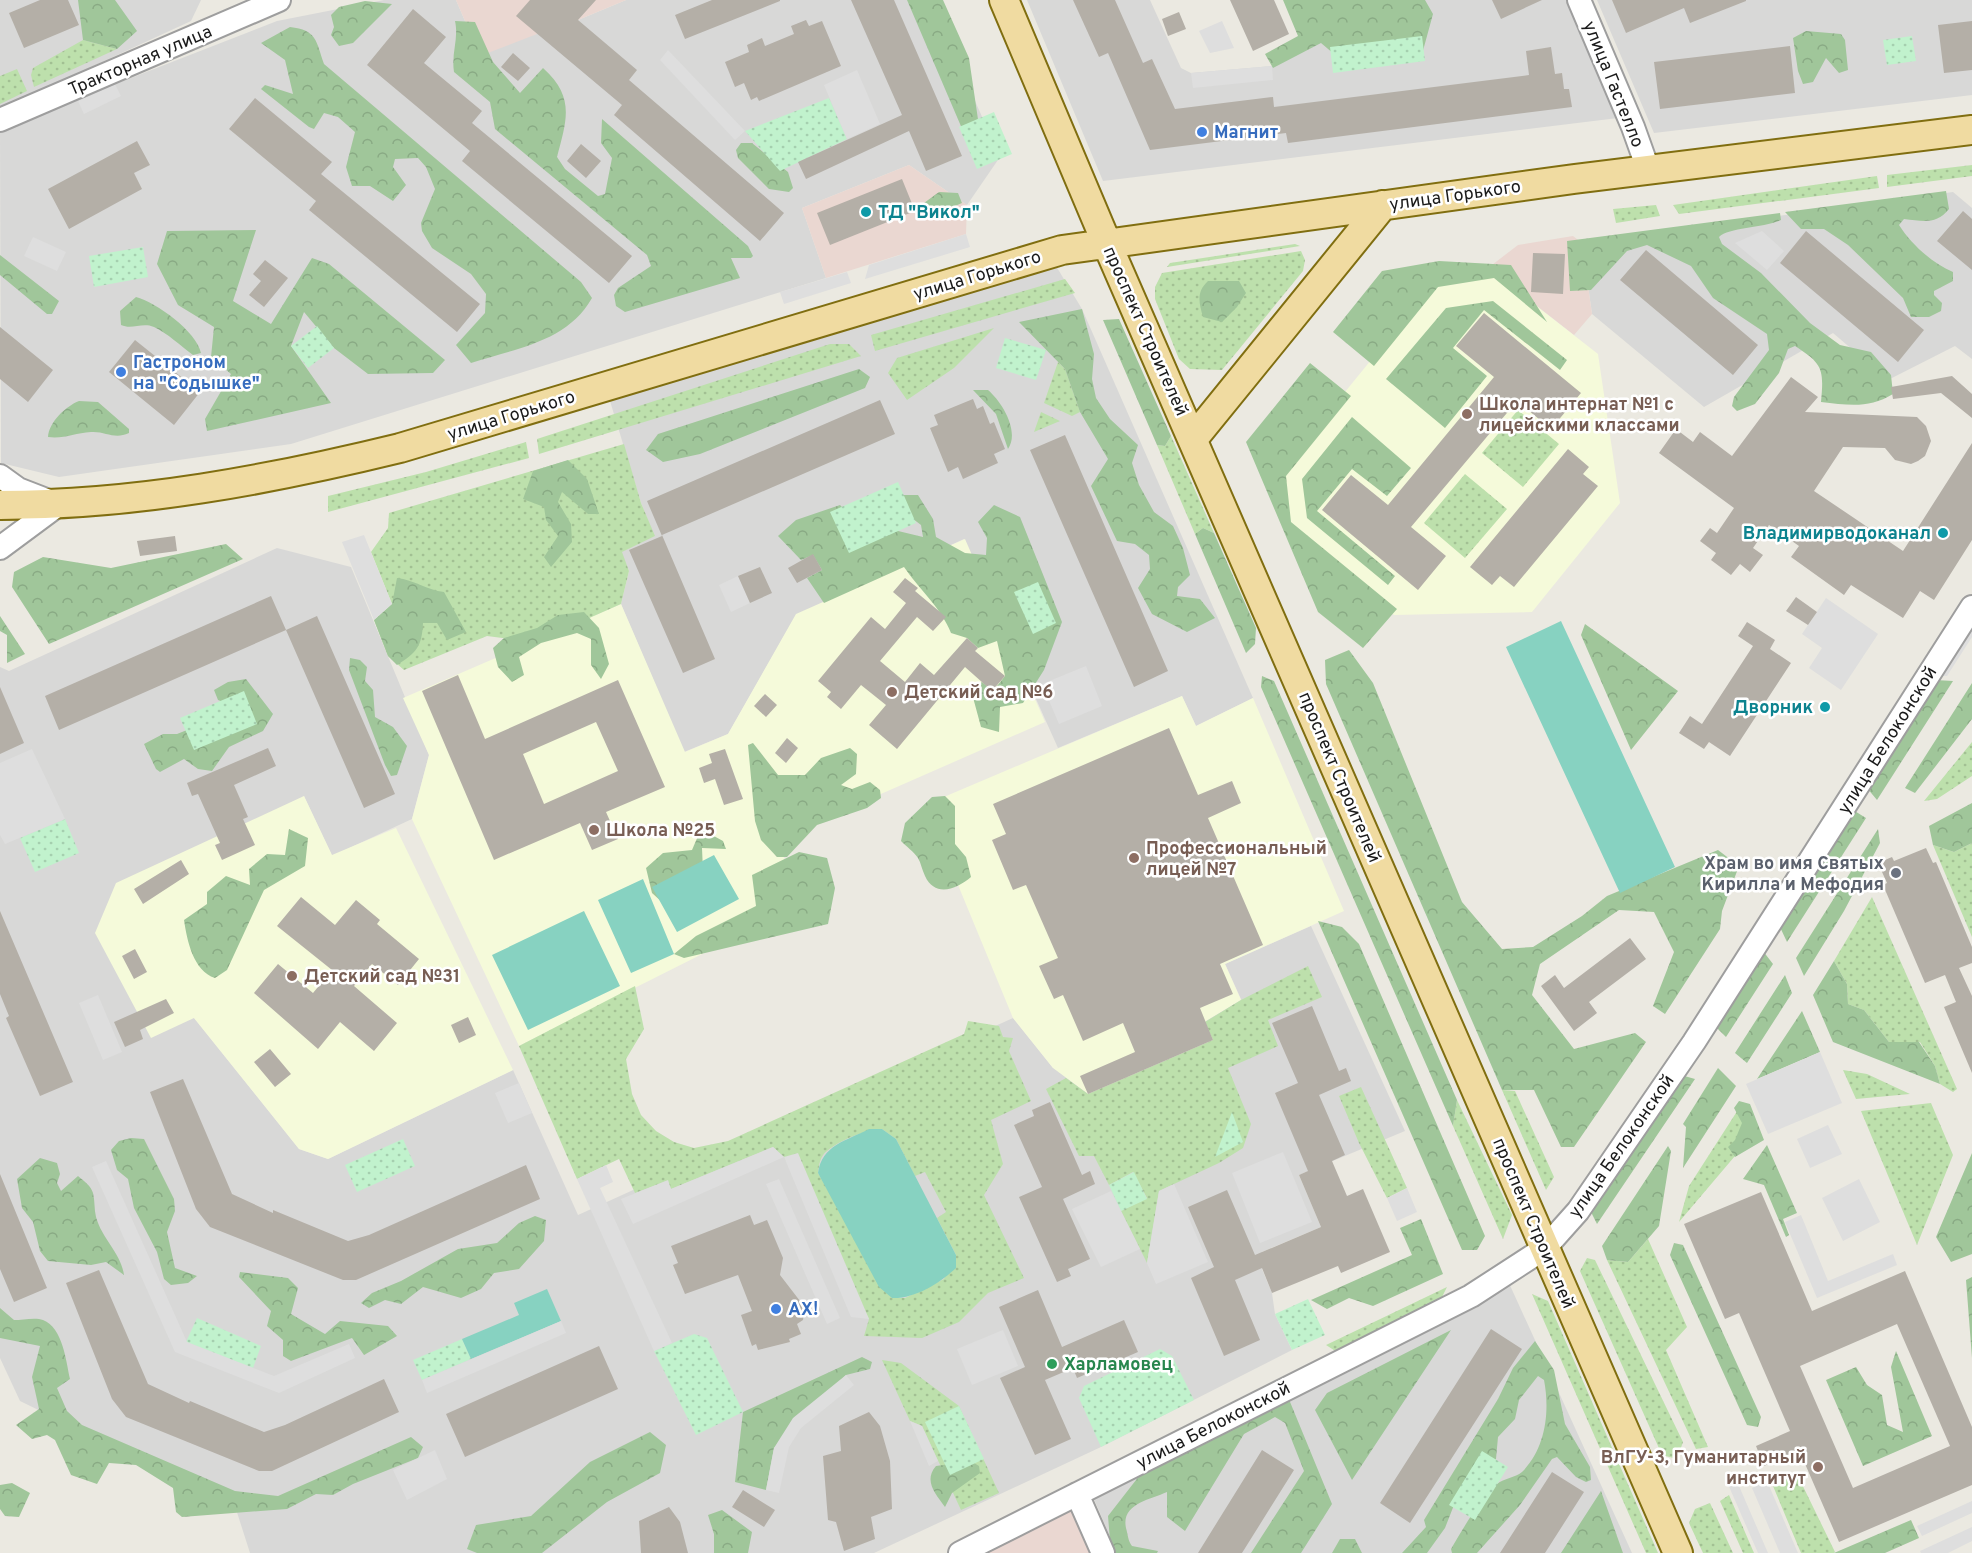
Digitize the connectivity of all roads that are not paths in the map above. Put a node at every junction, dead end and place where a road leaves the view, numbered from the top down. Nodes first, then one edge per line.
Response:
1 (279, 0) edge
2 (1004, 0) edge
3 (1580, 0) edge
4 (0, 120) edge
5 (1972, 130) edge
6 (1648, 169) junction
7 (1383, 205) junction
8 (1107, 244) junction
9 (1192, 439) junction
10 (0, 476) edge
11 (0, 505) edge
12 (58, 505) junction
13 (0, 548) edge
14 (1972, 607) edge
15 (1545, 1248) junction
16 (1077, 1494) junction
17 (960, 1553) edge
18 (1103, 1553) edge
19 (1678, 1553) edge

1 - 4 street, Тракторная улица
2 - 8 main road, проспект Строителей
3 - 6 street, улица Гастелло
5 - 6 main road, улица Горького
6 - 7 main road, улица Горького
7 - 8 main road, улица Горького
7 - 9 main road
8 - 9 main road, проспект Строителей
8 - 12 main road, улица Горького
9 - 15 main road, проспект Строителей
10 - 12 street
11 - 12 main road, улица Горького
12 - 13 street
14 - 15 street, улица Белоконской
15 - 16 street, улица Белоконской
15 - 19 main road, проспект Строителей
16 - 17 street, улица Белоконской
16 - 18 street

